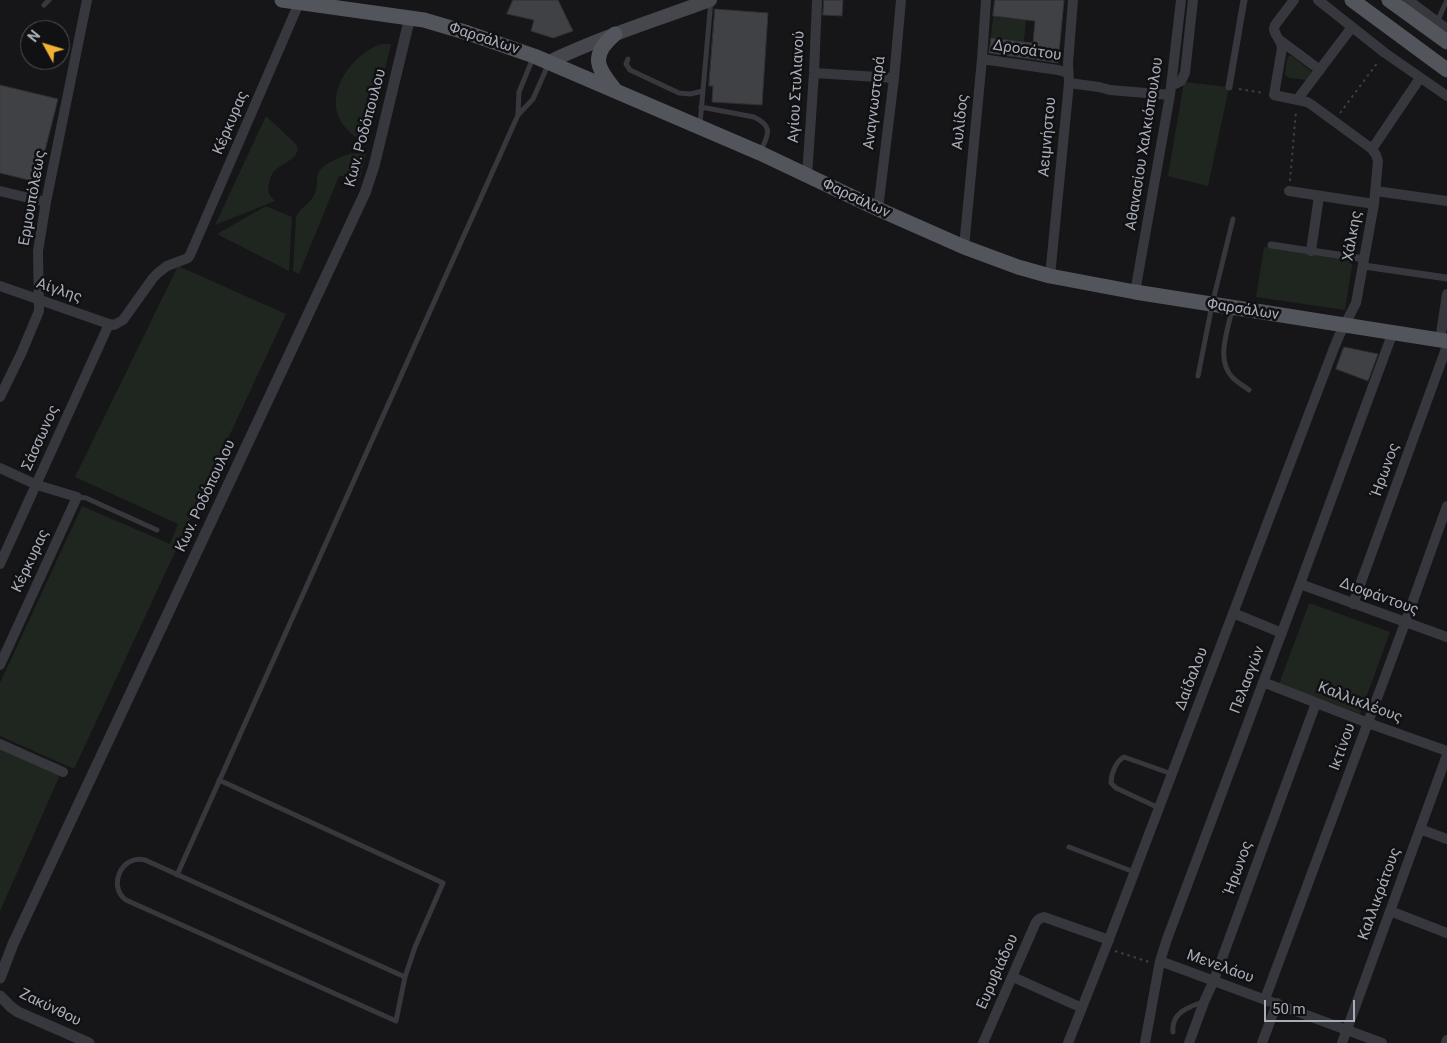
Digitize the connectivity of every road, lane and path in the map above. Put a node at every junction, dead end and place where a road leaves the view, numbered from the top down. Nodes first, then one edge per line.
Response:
1 (49, 0) edge
2 (87, 0) edge
3 (282, 0) edge
4 (711, 0) edge
5 (817, 0) edge
6 (901, 0) edge
7 (986, 0) edge
8 (1073, 0) edge
9 (1181, 0) edge
10 (1193, 0) edge
11 (1244, 0) edge
12 (1294, 0) edge
13 (1318, 0) edge
14 (1352, 0) edge
15 (1389, 0) edge
16 (1408, 0) edge
17 (1447, 0) edge
18 (299, 3) junction
19 (320, 3) edge
20 (690, 4) edge
21 (44, 5) dead end
22 (410, 17) junction
23 (1437, 22) junction
24 (1352, 27) junction
25 (1447, 29) edge
26 (615, 34) junction
27 (1281, 41) junction
28 (1447, 42) edge
29 (1385, 53) junction
30 (534, 56) junction
31 (628, 59) dead end
32 (982, 59) junction
33 (549, 62) junction
34 (1320, 70) junction
35 (1447, 70) edge
36 (814, 72) junction
37 (894, 78) junction
38 (1068, 78) junction
39 (1420, 78) junction
40 (1230, 87) joint
41 (1170, 90) junction
42 (703, 91) junction
43 (617, 92) junction
44 (1274, 95) junction
45 (1447, 96) edge
46 (1297, 100) junction
47 (702, 107) junction
48 (518, 115) junction
49 (1335, 120) junction
50 (700, 127) junction
51 (1372, 150) junction
52 (760, 153) junction
53 (807, 176) junction
54 (0, 191) edge
55 (1289, 191) joint
56 (1376, 191) junction
57 (1319, 196) junction
58 (1447, 201) edge
59 (46, 202) junction
60 (1374, 204) junction
61 (878, 209) junction
62 (1233, 219) dead end
63 (1271, 246) dead end
64 (964, 247) junction
65 (1311, 251) junction
66 (1364, 263) junction
67 (1050, 276) junction
68 (1447, 278) edge
69 (0, 286) edge
70 (1135, 292) junction
71 (1447, 294) edge
72 (39, 300) junction
73 (1212, 305) junction
74 (1232, 308) junction
75 (109, 324) junction
76 (1344, 325) junction
77 (1393, 332) junction
78 (1445, 342) edge
79 (1198, 376) dead end
80 (1249, 390) dead end
81 (0, 397) edge
82 (0, 468) edge
83 (37, 485) junction
84 (77, 498) junction
85 (1447, 506) edge
86 (157, 530) dead end
87 (0, 564) edge
88 (1300, 584) junction
89 (1353, 604) junction
90 (1233, 613) junction
91 (1405, 623) junction
92 (1282, 632) junction
93 (1447, 637) edge
94 (0, 665) edge
95 (1263, 682) junction
96 (1316, 703) junction
97 (1368, 723) junction
98 (0, 744) edge
99 (1447, 753) edge
100 (63, 772) dead end
101 (1172, 774) junction
102 (219, 780) junction
103 (1159, 808) junction
104 (1420, 829) junction
105 (1447, 839) edge
106 (1069, 847) dead end
107 (1135, 872) junction
108 (177, 875) junction
109 (1390, 911) junction
110 (1447, 933) edge
111 (1108, 944) junction
112 (1160, 964) junction
113 (405, 977) junction
114 (1012, 977) junction
115 (0, 978) edge
116 (1214, 980) junction
117 (0, 996) edge
118 (1265, 999) junction
119 (1204, 1002) junction
120 (1277, 1003) junction
121 (1082, 1008) junction
122 (1347, 1030) junction
123 (1173, 1032) dead end
124 (89, 1043) edge
125 (983, 1043) edge
126 (1068, 1043) edge
127 (1145, 1043) edge
128 (1189, 1043) edge
129 (1262, 1043) edge
130 (1342, 1043) edge
131 (1382, 1043) edge

1 - 21 lane
2 - 59 street, Ερμουπόλεως
3 - 18 main road, Φαρσάλων
4 - 20 main road
4 - 42 lane
5 - 36 street, Αγίου Στυλιανού
6 - 37 street, Αναγνωσταρά
7 - 32 street, Αυλίδος
8 - 38 street, Αειμνήστου
9 - 41 street, Αθανασίου Χαλκιόπουλου
10 - 41 street
11 - 40 street
12 - 27 street
13 - 24 street
14 - 35 main road
15 - 28 main road
16 - 23 street
17 - 23 lane
18 - 19 main road, Φαρσάλων
18 - 75 street, Κέρκυρας
19 - 22 main road, Φαρσάλων
20 - 26 main road
22 - 30 main road, Φαρσάλων
22 - 115 street, Κων. Ροδόπουλου
23 - 25 street
24 - 29 street
24 - 34 street
26 - 33 main road
26 - 43 main road
27 - 34 street
27 - 44 street
29 - 39 street
29 - 49 path
30 - 33 main road, Φαρσάλων
30 - 48 lane
31 - 42 lane
32 - 38 street, Δροσάτου
32 - 64 street, Αυλίδος
33 - 43 main road, Φαρσάλων
33 - 48 lane
34 - 46 street
36 - 37 street
36 - 53 street, Αγίου Στυλιανού
37 - 61 street, Αναγνωσταρά
38 - 41 street, Δροσάτου
38 - 67 street, Αειμνήστου
39 - 45 street
39 - 51 street
40 - 44 path
41 - 70 street, Αθανασίου Χαλκιόπουλου
42 - 47 lane
43 - 50 main road, Φαρσάλων
44 - 46 street
46 - 49 street
46 - 55 path
47 - 50 lane
47 - 52 lane
48 - 102 lane
49 - 51 street
50 - 52 main road, Φαρσάλων
51 - 56 street, Χάλκης
52 - 53 main road, Φαρσάλων
53 - 61 main road, Φαρσάλων
54 - 59 street
55 - 57 street
56 - 58 street
56 - 60 street, Χάλκης
57 - 60 street
57 - 65 street
59 - 72 street, Ερμουπόλεως
60 - 66 street, Χάλκης
61 - 64 main road, Φαρσάλων
62 - 73 lane
63 - 65 street
64 - 67 main road, Φαρσάλων
65 - 66 street
66 - 68 street
66 - 76 street, Χάλκης
67 - 70 main road, Φαρσάλων
69 - 72 street, Αίγλης
70 - 73 main road, Φαρσάλων
71 - 78 street, Ήρωνος
72 - 75 street, Αίγλης
72 - 81 street, Ερμουπόλεως
73 - 74 main road, Φαρσάλων
73 - 79 lane
74 - 76 main road, Φαρσάλων
74 - 80 lane
75 - 83 street, Σάσσωνος
76 - 77 main road, Φαρσάλων
76 - 90 street, Δαίδαλου
77 - 78 main road, Φαρσάλων
77 - 88 street, Πελασγών
78 - 89 street, Ήρωνος
82 - 83 street
83 - 84 street
83 - 87 street, Σάσσωνος
84 - 86 lane
84 - 94 street, Κέρκυρας
85 - 91 street, Ικτίνου
88 - 89 street, Διοφάντους
88 - 92 street, Πελασγών
89 - 91 street, Διοφάντους
90 - 92 street
90 - 101 street, Δαίδαλου
91 - 93 street, Διοφάντους
91 - 97 street, Ικτίνου
92 - 95 street, Πελασγών
95 - 96 street, Καλλικλέους
95 - 112 street, Πελασγών
96 - 97 street, Καλλικλέους
96 - 116 street, Ήρωνος
97 - 99 street, Καλλικλέους
97 - 118 street, Ικτίνου
98 - 100 street
99 - 104 street, Καλλικράτους
101 - 103 street, Δαίδαλου
101 - 103 lane
102 - 108 lane
102 - 113 lane
103 - 107 street, Δαίδαλου
104 - 105 street
104 - 109 street, Καλλικράτους
106 - 107 lane
107 - 111 street, Δαίδαλου
108 - 113 lane
108 - 113 lane
109 - 110 street
109 - 122 street, Καλλικράτους
111 - 112 path
111 - 114 street, Ευρυβιάδου
111 - 121 street, Δαίδαλου
112 - 116 street, Μενελάου
112 - 127 street, Πελασγών
114 - 121 street
114 - 125 street, Ευρυβιάδου
116 - 118 street, Μενελάου
116 - 119 street, Ήρωνος
117 - 124 street, Ζακύνθου
118 - 120 street, Μενελάου
119 - 123 lane
119 - 128 street, Ήρωνος
120 - 122 street, Μενελάου
120 - 129 street
121 - 126 street, Δαίδαλου
122 - 130 street, Καλλικράτους
122 - 131 street, Μενελάου

